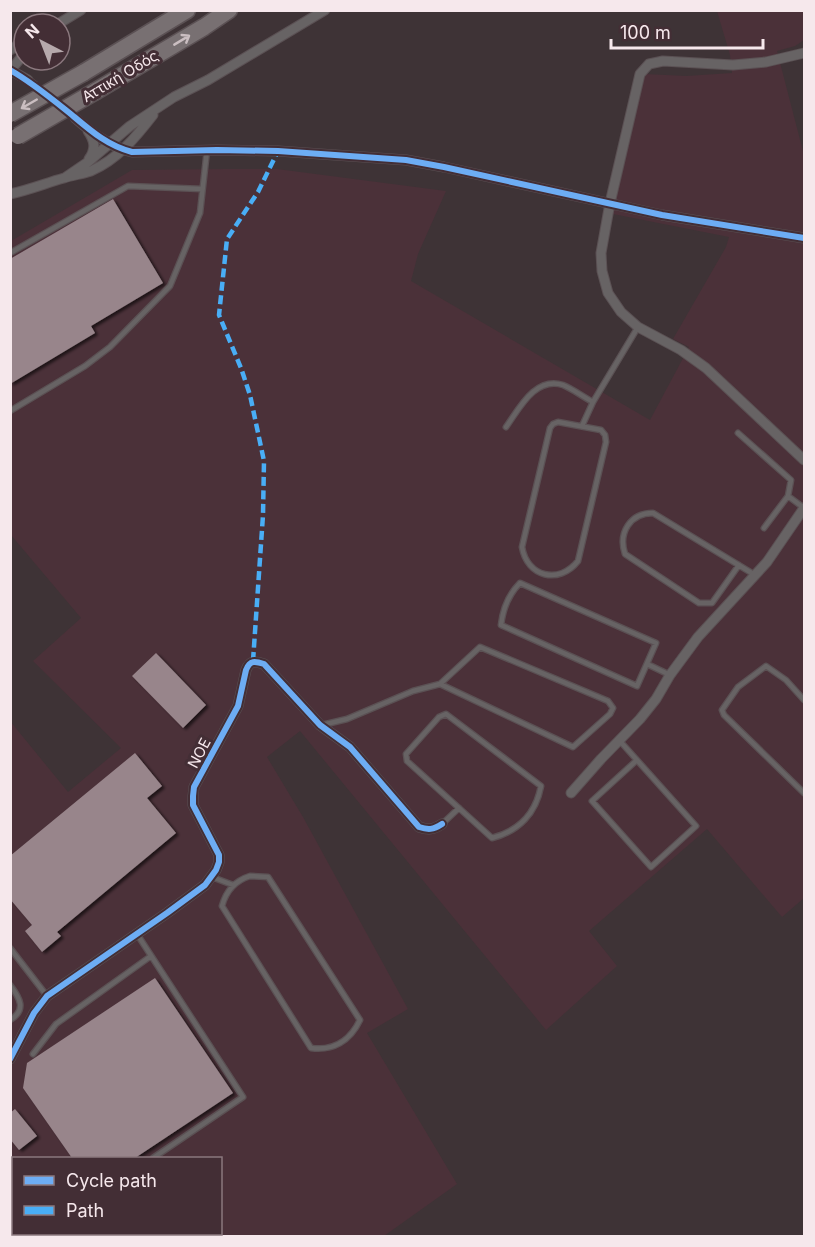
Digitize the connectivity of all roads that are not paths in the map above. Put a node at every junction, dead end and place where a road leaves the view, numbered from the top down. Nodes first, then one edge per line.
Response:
1 (187, 10) edge
2 (229, 10) edge
3 (325, 10) edge
4 (804, 53) edge
5 (11, 71) edge
6 (28, 80) tunnel mouth
7 (156, 110) junction
8 (10, 114) edge
9 (75, 118) tunnel mouth
10 (85, 126) junction
11 (142, 128) junction
12 (14, 138) edge
13 (109, 144) junction
14 (123, 150) junction
15 (207, 150) junction
16 (160, 151) junction
17 (88, 162) junction
18 (66, 177) junction
19 (202, 189) junction
20 (10, 194) edge
21 (610, 203) junction
22 (804, 238) edge
23 (10, 253) edge
24 (638, 327) junction
25 (593, 402) junction
26 (10, 411) edge
27 (582, 426) junction
28 (506, 427) dead end
29 (738, 433) dead end
30 (804, 460) edge
31 (788, 496) junction
32 (804, 508) edge
33 (764, 528) dead end
34 (739, 565) junction
35 (755, 575) junction
36 (647, 664) junction
37 (669, 675) junction
38 (440, 684) junction
39 (804, 700) edge
40 (320, 725) junction
41 (619, 740) junction
42 (637, 760) junction
43 (804, 793) edge
44 (571, 794) dead end
45 (459, 808) junction
46 (442, 824) joint
47 (212, 877) junction
48 (233, 885) junction
49 (137, 934) junction
50 (10, 948) edge
51 (151, 956) junction
52 (10, 985) edge
53 (47, 996) junction
54 (10, 1020) edge
55 (33, 1054) dead end
56 (10, 1059) edge
57 (154, 1157) edge

1 -> 8 highway, Αττική Οδός, bridge
12 -> 2 highway, Αττική Οδός, bridge
3 - 7 street
4 - 21 street
5 - 6 street
7 - 11 street
7 - 13 street
9 - 10 street
10 - 13 street
10 - 17 street
11 - 14 street
11 - 16 street
13 - 14 street
13 - 17 street
14 - 16 street
14 - 18 street
15 - 16 street
15 - 19 lane
15 - 21 street
17 - 18 street
18 - 20 street
19 - 23 lane
19 - 26 lane
21 - 22 street
21 - 24 street
24 - 25 lane
24 - 30 street
25 - 27 lane
25 - 28 lane
27 - 27 lane
29 - 31 lane
31 - 32 lane
31 - 33 lane
32 - 35 street
34 - 34 lane
34 - 35 lane
35 - 37 street
36 - 36 lane
36 - 37 lane
37 - 41 street
38 - 38 lane
38 - 40 lane
39 - 43 lane
40 - 46 street, NOE
40 - 47 street, NOE
41 - 42 lane
41 - 44 street
42 - 42 lane
45 - 45 lane
45 - 46 lane
47 - 48 lane
47 - 49 street
48 - 48 lane
49 - 51 lane
49 - 53 street
50 - 53 lane
51 - 55 lane
51 - 57 lane
52 - 54 lane
53 - 56 street

